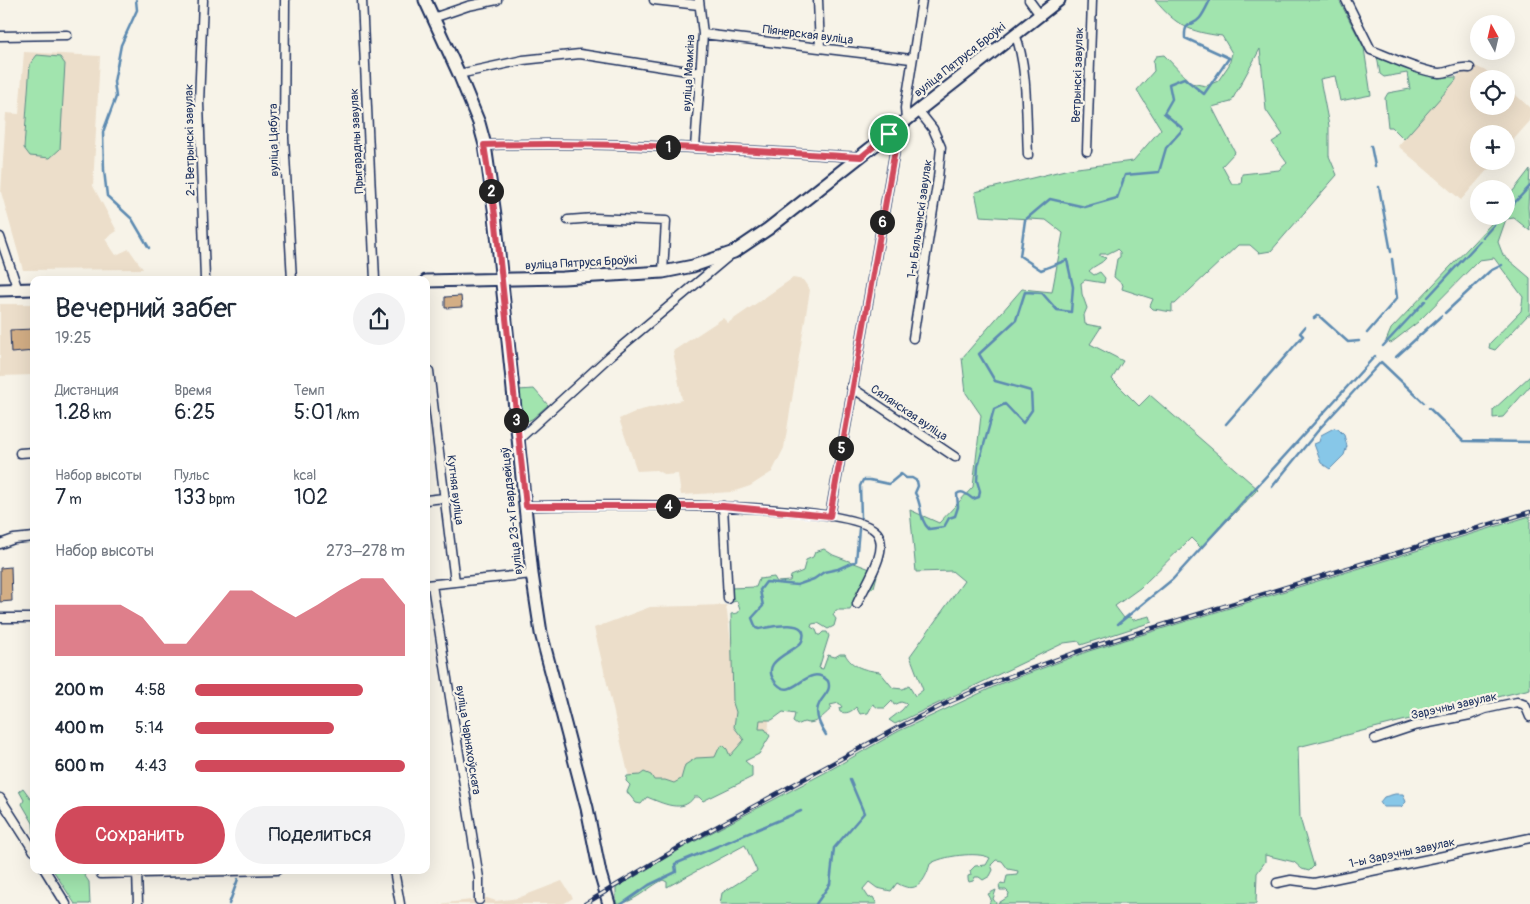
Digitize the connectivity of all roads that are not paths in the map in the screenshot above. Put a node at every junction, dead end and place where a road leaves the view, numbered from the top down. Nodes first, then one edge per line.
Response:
1 (203, 0) edge
2 (285, 0) edge
3 (362, 0) edge
4 (425, 0) edge
5 (498, 0) edge
6 (654, 0) edge
7 (818, 0) edge
8 (922, 0) edge
9 (1029, 0) edge
10 (1059, 0) edge
11 (1092, 0) edge
12 (1346, 0) edge
13 (699, 3) edge
14 (1040, 15) junction
15 (433, 18) junction
16 (703, 34) junction
17 (1016, 34) junction
18 (67, 35) dead end
19 (0, 36) edge
20 (820, 48) junction
21 (911, 59) junction
22 (1470, 68) dead end
23 (700, 73) junction
24 (459, 74) junction
25 (918, 110) junction
26 (906, 119) junction
27 (889, 134) junction
28 (484, 145) junction
29 (695, 148) junction
30 (1087, 151) dead end
31 (1028, 154) dead end
32 (861, 157) junction
33 (568, 220) dead end
34 (0, 237) edge
35 (734, 252) junction
36 (663, 272) junction
37 (205, 276) edge
38 (292, 276) edge
39 (375, 276) edge
40 (502, 279) junction
41 (430, 281) edge
42 (0, 290) edge
43 (18, 290) junction
44 (30, 290) edge
45 (913, 338) dead end
46 (430, 379) edge
47 (851, 387) junction
48 (518, 440) junction
49 (30, 452) edge
50 (20, 453) dead end
51 (955, 457) dead end
52 (444, 498) junction
53 (430, 500) edge
54 (526, 506) junction
55 (723, 506) junction
56 (830, 516) junction
57 (30, 538) edge
58 (0, 544) edge
59 (532, 574) junction
60 (455, 582) junction
61 (430, 585) edge
62 (430, 591) edge
63 (728, 599) dead end
64 (857, 604) dead end
65 (0, 618) edge
66 (30, 618) edge
67 (1530, 717) edge
68 (1375, 739) dead end
69 (0, 798) edge
70 (1530, 838) edge
71 (30, 846) edge
72 (48, 874) edge
73 (137, 874) edge
74 (395, 874) edge
75 (1278, 883) dead end
76 (480, 900) dead end
77 (66, 904) edge
78 (138, 904) edge
79 (400, 904) edge
80 (610, 904) edge

1 - 37 street, 2-і Ветрынскі завулак
2 - 38 street, вуліца Цябута
3 - 39 street, Прыгарадны завулак
4 - 15 street, вуліца 23-х Гвардзейцаў
5 - 15 street
6 - 13 street
7 - 20 street
8 - 21 street
9 - 14 street
10 - 14 street, вуліца Пятруся Броўкі
11 - 30 street, Ветрынскі завулак
12 - 22 street
13 - 16 street, вуліца Мамкіна
14 - 17 street, вуліца Пятруся Броўкі
15 - 24 street, вуліца 23-х Гвардзейцаў
16 - 20 street, Піянерская вуліца
16 - 23 street, вуліца Мамкіна
17 - 25 street, вуліца Пятруся Броўкі
17 - 31 street
18 - 19 street
20 - 21 street, Піянерская вуліца
21 - 26 street
23 - 24 street
23 - 29 street, вуліца Мамкіна
24 - 28 street, вуліца 23-х Гвардзейцаў
25 - 26 street, вуліца Пятруся Броўкі
25 - 45 street, 1-ы Бяльчанскі завулак
26 - 27 street, вуліца Пятруся Броўкі
27 - 32 street, вуліца Пятруся Броўкі
27 - 47 street, Сялянская вуліца
28 - 29 street
28 - 40 street, вуліца 23-х Гвардзейцаў
29 - 32 street
32 - 35 street, вуліца Пятруся Броўкі
33 - 36 street
34 - 43 street
35 - 36 street, вуліца Пятруся Броўкі
35 - 48 street, вуліца Пятруся Броўкі
36 - 40 street, вуліца Пятруся Броўкі
40 - 41 street, вуліца Пятруся Броўкі
40 - 48 street, вуліца 23-х Гвардзейцаў
42 - 43 street
43 - 44 street
46 - 52 street, Кутняя вуліца
47 - 51 street, Сялянская вуліца
47 - 56 street, Сялянская вуліца
48 - 54 street, вуліца 23-х Гвардзейцаў
49 - 50 street
52 - 53 street
52 - 60 street, Кутняя вуліца
54 - 55 street
54 - 59 street, вуліца 23-х Гвардзейцаў
55 - 56 street
55 - 63 street
56 - 64 street
57 - 58 street
59 - 60 street
59 - 80 street, вуліца 23-х Гвардзейцаў
60 - 61 street
62 - 76 street, вуліца Чарняхоўскага
65 - 66 street
67 - 68 street, Зарэчны завулак
69 - 71 street
70 - 75 street, 1-ы Зарэчны завулак
72 - 77 street
73 - 78 street
74 - 79 street

